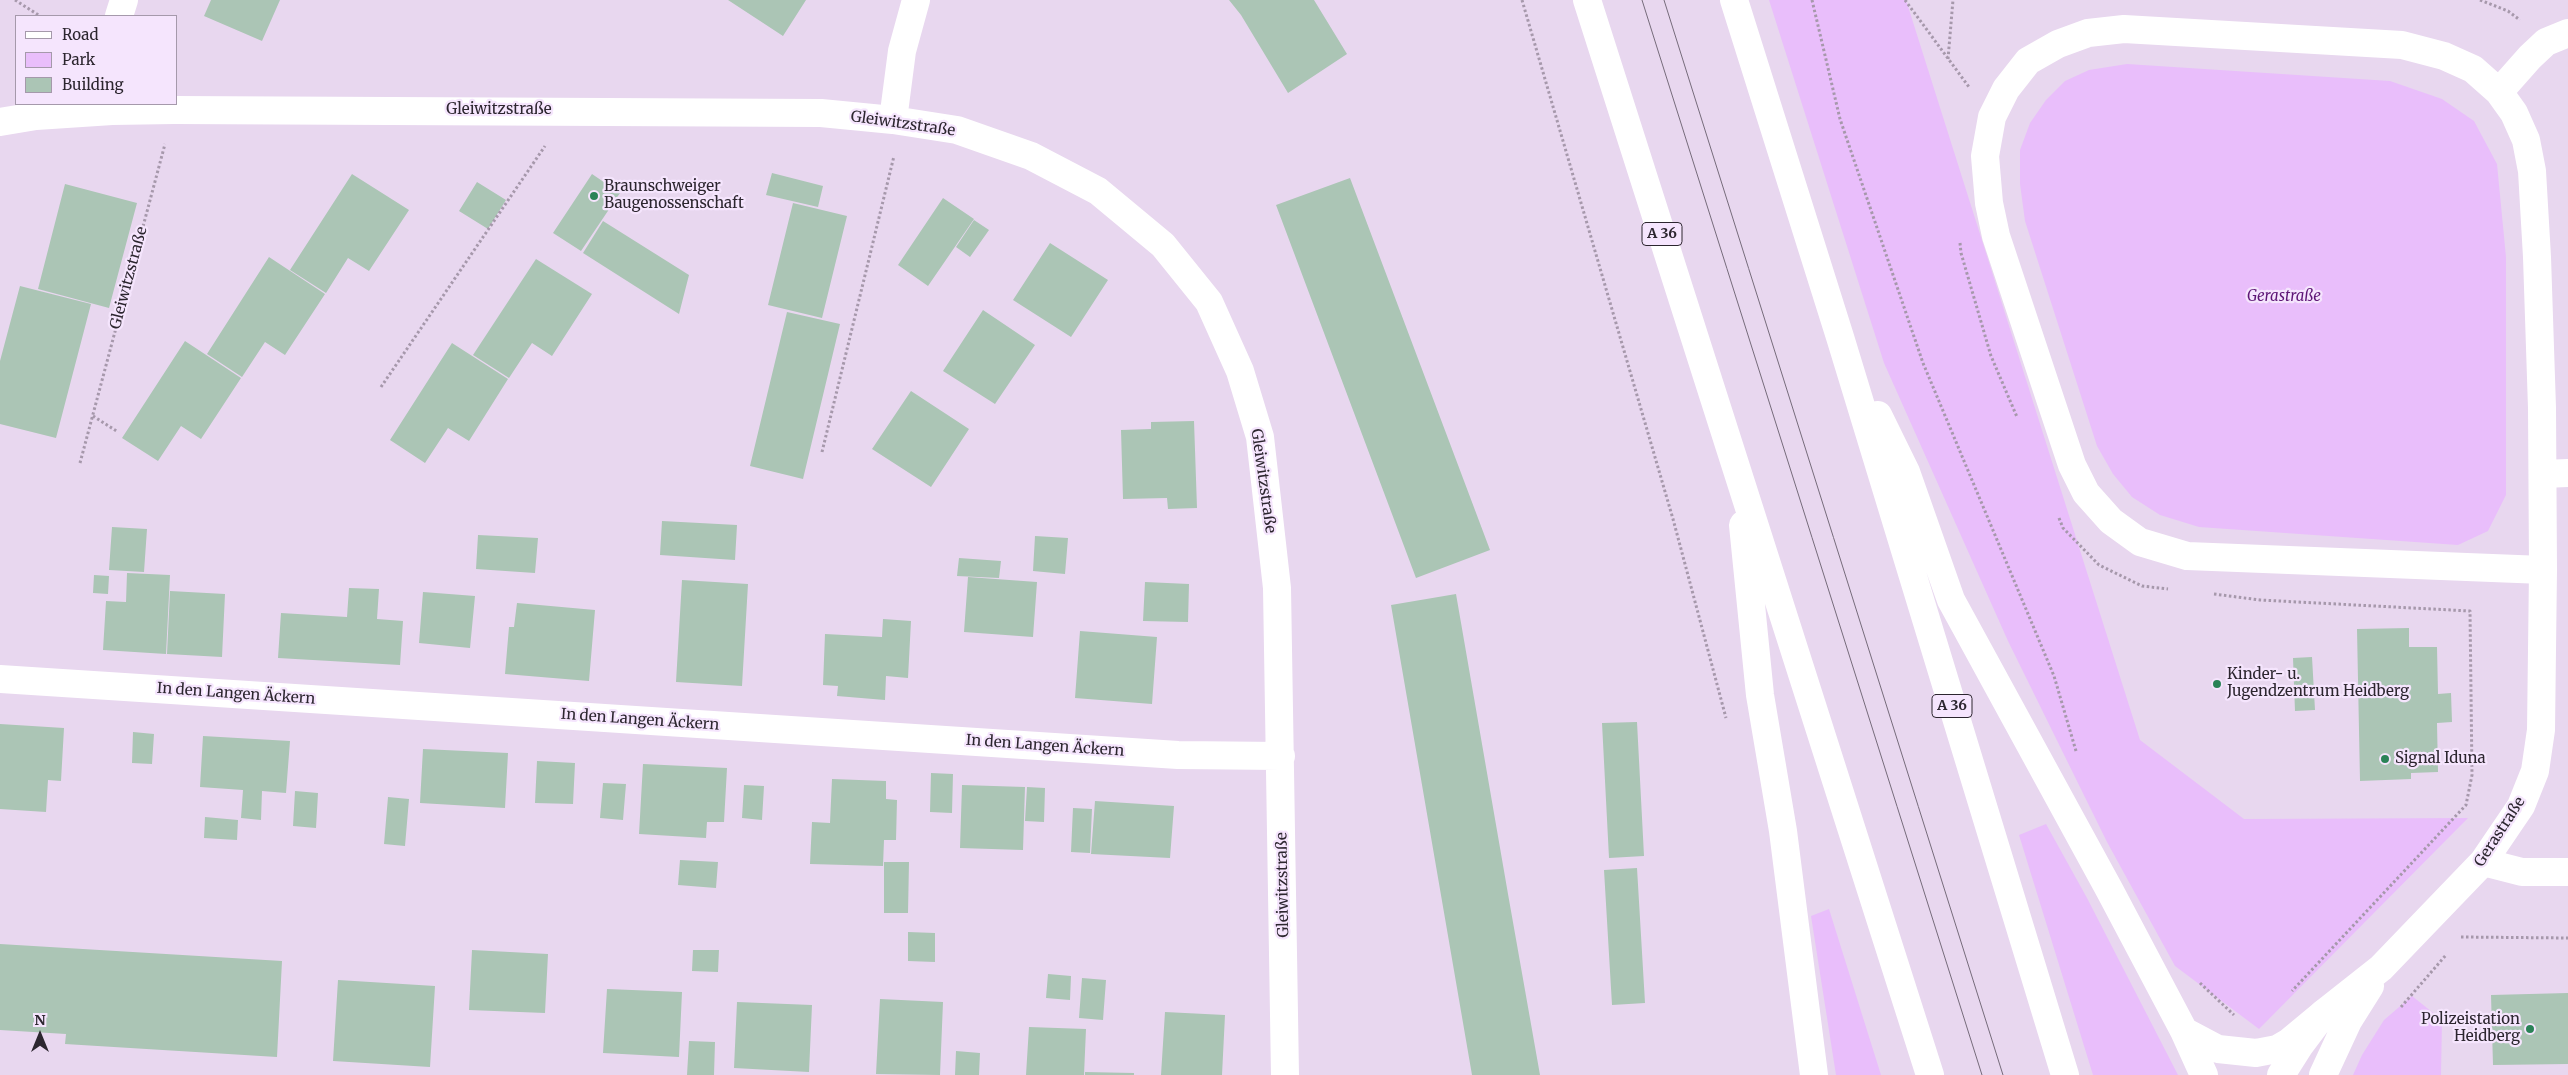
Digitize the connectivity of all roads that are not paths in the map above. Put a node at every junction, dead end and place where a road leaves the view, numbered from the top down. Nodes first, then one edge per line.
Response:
1 (124, 0) edge
2 (916, 0) edge
3 (1587, 0) edge
4 (1734, 0) edge
5 (119, 15) edge
6 (2557, 38) edge
7 (2499, 92) junction
8 (112, 107) edge
9 (898, 121) junction
10 (0, 122) edge
11 (1840, 337) junction
12 (1737, 469) junction
13 (2555, 474) edge
14 (2543, 570) junction
15 (0, 679) edge
16 (1281, 756) junction
17 (2483, 862) junction
18 (2568, 872) edge
19 (2380, 968) junction
20 (2324, 1014) junction
21 (2184, 1031) junction
22 (1285, 1075) edge
23 (1814, 1075) edge
24 (1930, 1075) edge
25 (2065, 1075) edge
26 (2204, 1075) edge
27 (2281, 1075) edge
28 (2322, 1075) edge

1 - 5 main road
2 - 9 main road
3 - 12 main road, A 36
4 - 11 main road, A 36
6 - 7 main road
7 - 13 main road, Gerastraße
7 - 14 main road, Gerastraße
8 - 9 main road, Gleiwitzstraße
8 - 10 main road, Gleiwitzstraße
9 - 16 main road, Gleiwitzstraße
11 - 21 main road
11 - 25 main road, A 36
12 - 23 main road
12 - 24 main road, A 36
13 - 14 main road, Gerastraße
14 - 17 main road, Gerastraße
15 - 16 main road, In den Langen Äckern
16 - 22 main road, Gleiwitzstraße
17 - 18 main road
17 - 19 main road, Gerastraße
19 - 20 main road, Gerastraße
19 - 28 main road, Gerastraße
20 - 21 main road
20 - 27 main road, Gerastraße
21 - 26 main road

